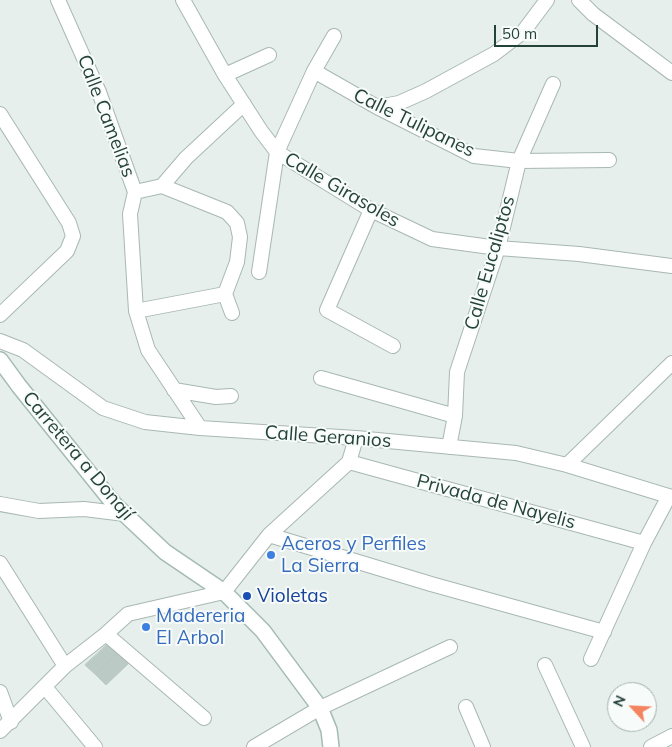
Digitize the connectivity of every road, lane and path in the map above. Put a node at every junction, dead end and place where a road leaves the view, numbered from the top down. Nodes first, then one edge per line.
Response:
1 (58, 0) edge
2 (183, 0) edge
3 (547, 0) edge
4 (579, 0) edge
5 (334, 36) dead end
6 (269, 55) dead end
7 (314, 71) junction
8 (672, 73) edge
9 (225, 75) junction
10 (554, 84) dead end
11 (244, 104) junction
12 (377, 108) junction
13 (0, 114) edge
14 (277, 152) junction
15 (609, 160) dead end
16 (519, 161) junction
17 (162, 186) junction
18 (134, 192) junction
19 (371, 210) junction
20 (498, 248) junction
21 (672, 266) edge
22 (259, 272) dead end
23 (225, 294) junction
24 (136, 311) junction
25 (232, 313) dead end
26 (0, 315) edge
27 (0, 341) edge
28 (387, 344) dead end
29 (0, 360) edge
30 (672, 363) edge
31 (321, 378) dead end
32 (174, 390) junction
33 (231, 396) dead end
34 (454, 416) junction
35 (200, 428) junction
36 (356, 438) junction
37 (450, 447) junction
38 (348, 462) junction
39 (567, 465) junction
40 (670, 497) edge
41 (0, 504) edge
42 (125, 514) junction
43 (269, 535) junction
44 (644, 543) junction
45 (0, 563) edge
46 (224, 592) junction
47 (604, 632) junction
48 (106, 634) junction
49 (450, 647) dead end
50 (591, 659) dead end
51 (545, 665) dead end
52 (65, 666) junction
53 (45, 687) junction
54 (0, 692) edge
55 (466, 707) dead end
56 (320, 708) junction
57 (204, 718) dead end
58 (11, 722) junction
59 (0, 731) edge
60 (672, 736) edge
61 (95, 747) edge
62 (254, 747) edge
63 (332, 747) edge
64 (484, 747) edge
65 (583, 747) edge
66 (651, 747) edge

1 - 18 street, Calle Camelias
2 - 9 street, Calle Girasoles
3 - 12 street
4 - 8 street
5 - 7 street
6 - 9 street
7 - 12 street, Calle Tulipanes
7 - 14 street
9 - 11 street, Calle Girasoles
10 - 16 street, Calle Eucaliptos
11 - 14 street, Calle Girasoles
11 - 17 street
12 - 16 street, Calle Tulipanes
13 - 26 street
14 - 19 street, Calle Girasoles
14 - 22 street
15 - 16 street, Calle Tulipanes
16 - 20 street, Calle Eucaliptos
17 - 18 street
17 - 23 street
18 - 24 street, Calle Camelias
19 - 20 street, Calle Girasoles
19 - 28 street
20 - 21 street, Calle Girasoles
20 - 34 street, Calle Eucaliptos
23 - 24 street
23 - 25 street
24 - 32 street, Calle Camelias
27 - 35 street, Calle Geranios
29 - 42 main road, Carretera a Donají
30 - 39 street
31 - 34 street
32 - 33 street
32 - 35 street, Calle Camelias
34 - 37 street, Calle Eucaliptos
35 - 36 street, Calle Geranios
36 - 37 street, Calle Geranios
36 - 38 street
37 - 39 street, Calle Geranios
38 - 43 street
38 - 44 street, Privada de Nayelis
39 - 40 street, Calle Geranios
40 - 44 street
41 - 42 street
42 - 46 main road, Carretera a Donají
43 - 46 street
43 - 47 street
44 - 47 street
45 - 52 street
46 - 48 street
46 - 56 main road, Carretera a Donají
47 - 50 street
48 - 52 street
48 - 57 street
49 - 56 street
51 - 65 street
52 - 53 street
53 - 58 street
53 - 61 street
54 - 58 street
55 - 64 street
56 - 62 street
56 - 63 main road, Carretera a Donají
58 - 59 street
60 - 66 street

